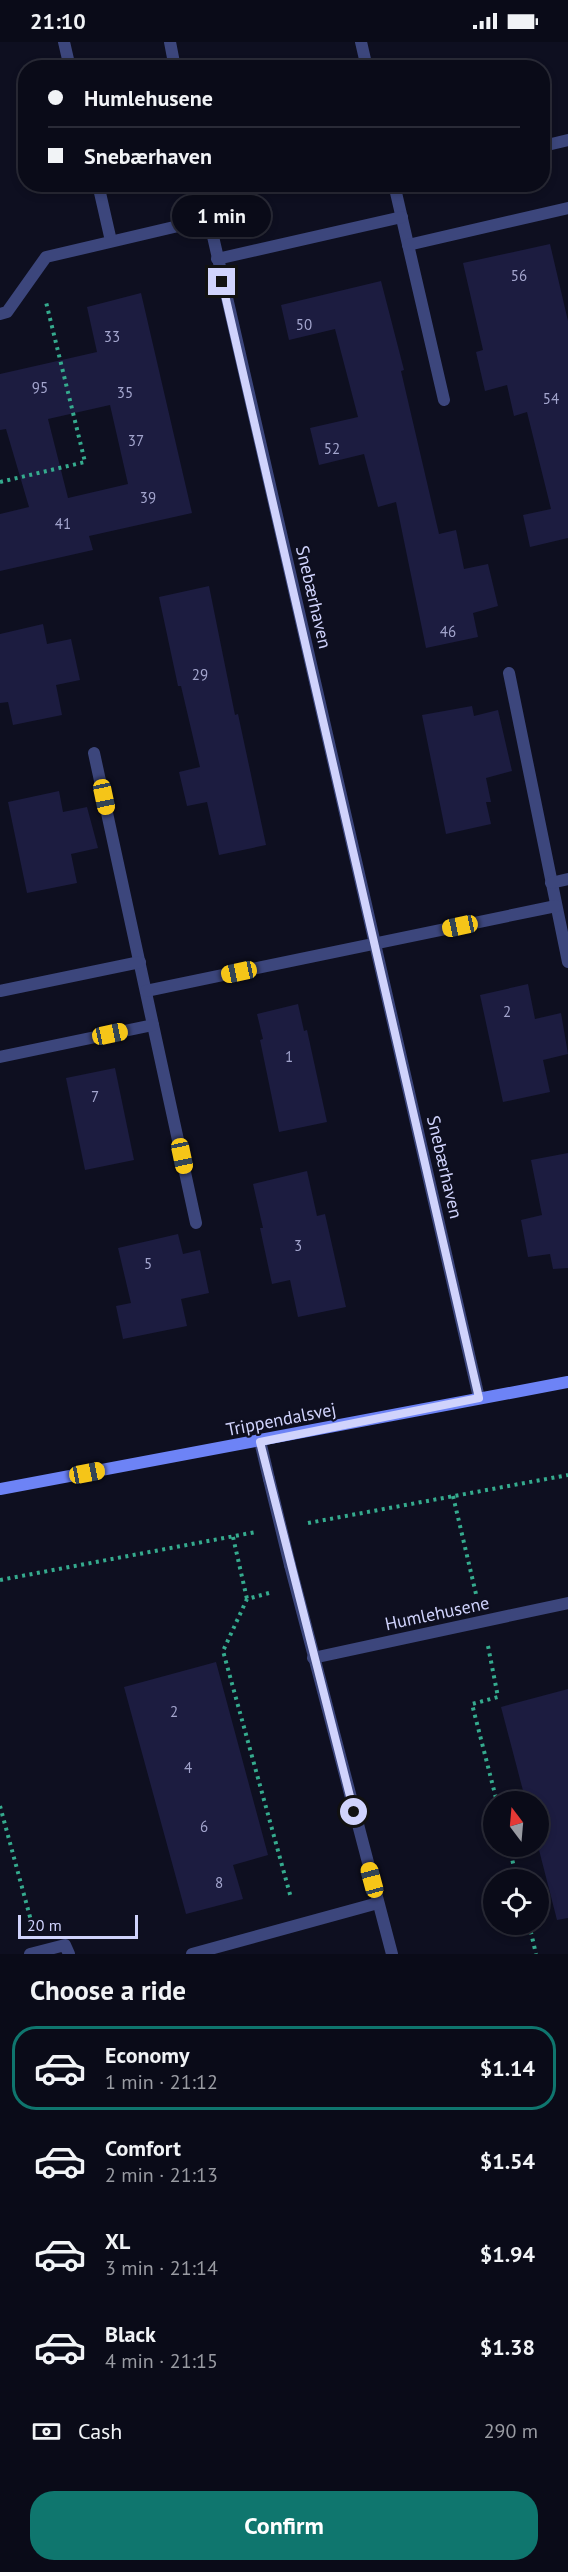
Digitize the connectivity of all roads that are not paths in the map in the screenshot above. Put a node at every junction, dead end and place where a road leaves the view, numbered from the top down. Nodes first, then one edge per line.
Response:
1 (64, 42) edge
2 (170, 42) edge
3 (361, 42) edge
4 (68, 60) edge
5 (173, 60) edge
6 (365, 60) edge
7 (568, 140) edge
8 (550, 144) edge
9 (100, 192) edge
10 (203, 192) edge
11 (396, 192) edge
12 (568, 208) edge
13 (402, 217) junction
14 (208, 219) junction
15 (111, 242) junction
16 (408, 244) junction
17 (217, 259) junction
18 (0, 314) edge
19 (444, 400) dead end
20 (509, 673) dead end
21 (94, 753) dead end
22 (568, 879) edge
23 (551, 883) junction
24 (556, 906) junction
25 (566, 941) edge
26 (375, 944) junction
27 (140, 962) junction
28 (568, 963) edge
29 (0, 991) edge
30 (146, 991) junction
31 (153, 1025) junction
32 (0, 1057) edge
33 (196, 1223) dead end
34 (568, 1382) edge
35 (479, 1398) junction
36 (260, 1442) junction
37 (0, 1489) edge
38 (568, 1603) edge
39 (313, 1658) junction
40 (378, 1903) junction
41 (34, 1953) edge
42 (69, 1954) edge
43 (192, 1954) edge
44 (392, 1954) edge

1 - 4 street
2 - 5 street
3 - 6 street
7 - 8 street
9 - 15 street
10 - 14 street, Snebærhaven
11 - 13 street
12 - 16 street
13 - 16 street
13 - 17 street
14 - 15 street
14 - 17 street, Snebærhaven
15 - 18 street
16 - 19 street
17 - 26 street, Snebærhaven
20 - 23 street
21 - 27 street
22 - 23 street
23 - 24 street
24 - 25 street
24 - 26 street
25 - 28 street
26 - 30 street
26 - 35 street, Snebærhaven
27 - 29 street
27 - 30 street
30 - 31 street
31 - 32 street
31 - 33 street
34 - 35 street, Trippendalsvej
35 - 36 street, Trippendalsvej
36 - 37 street, Trippendalsvej
36 - 39 street, bridge
38 - 39 street, Humlehusene
39 - 40 street
40 - 43 street
40 - 44 street
41 - 42 street

